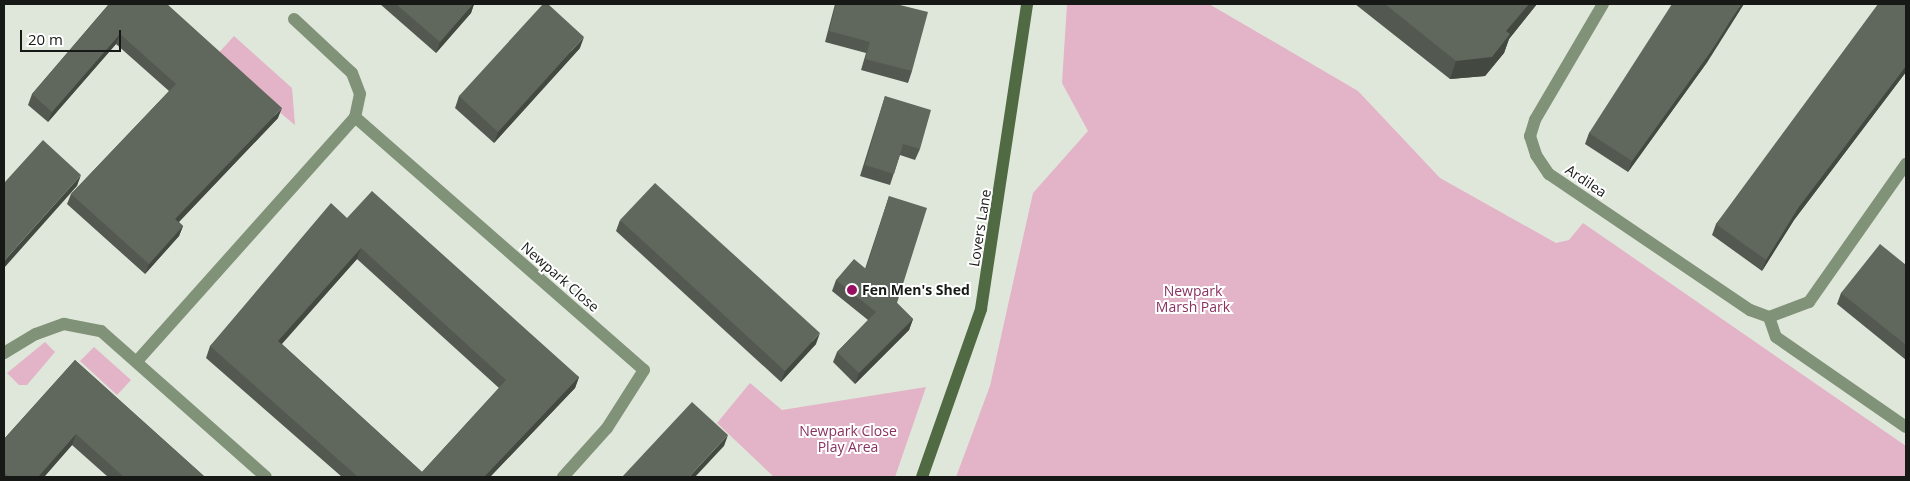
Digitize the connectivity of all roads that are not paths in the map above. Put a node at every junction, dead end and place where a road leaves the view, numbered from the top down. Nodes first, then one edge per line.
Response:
1 (1027, 4) edge
2 (1603, 4) edge
3 (294, 19) dead end
4 (355, 117) junction
5 (1906, 164) edge
6 (1769, 317) junction
7 (4, 352) edge
8 (138, 360) junction
9 (1906, 428) edge
10 (266, 477) edge
11 (563, 477) edge
12 (922, 477) edge

1 - 12 street, Lovers Lane
2 - 6 street, Ardilea
3 - 4 street
4 - 8 street
4 - 11 street, Newpark Close
5 - 6 street
6 - 9 street
7 - 8 street
8 - 10 street

